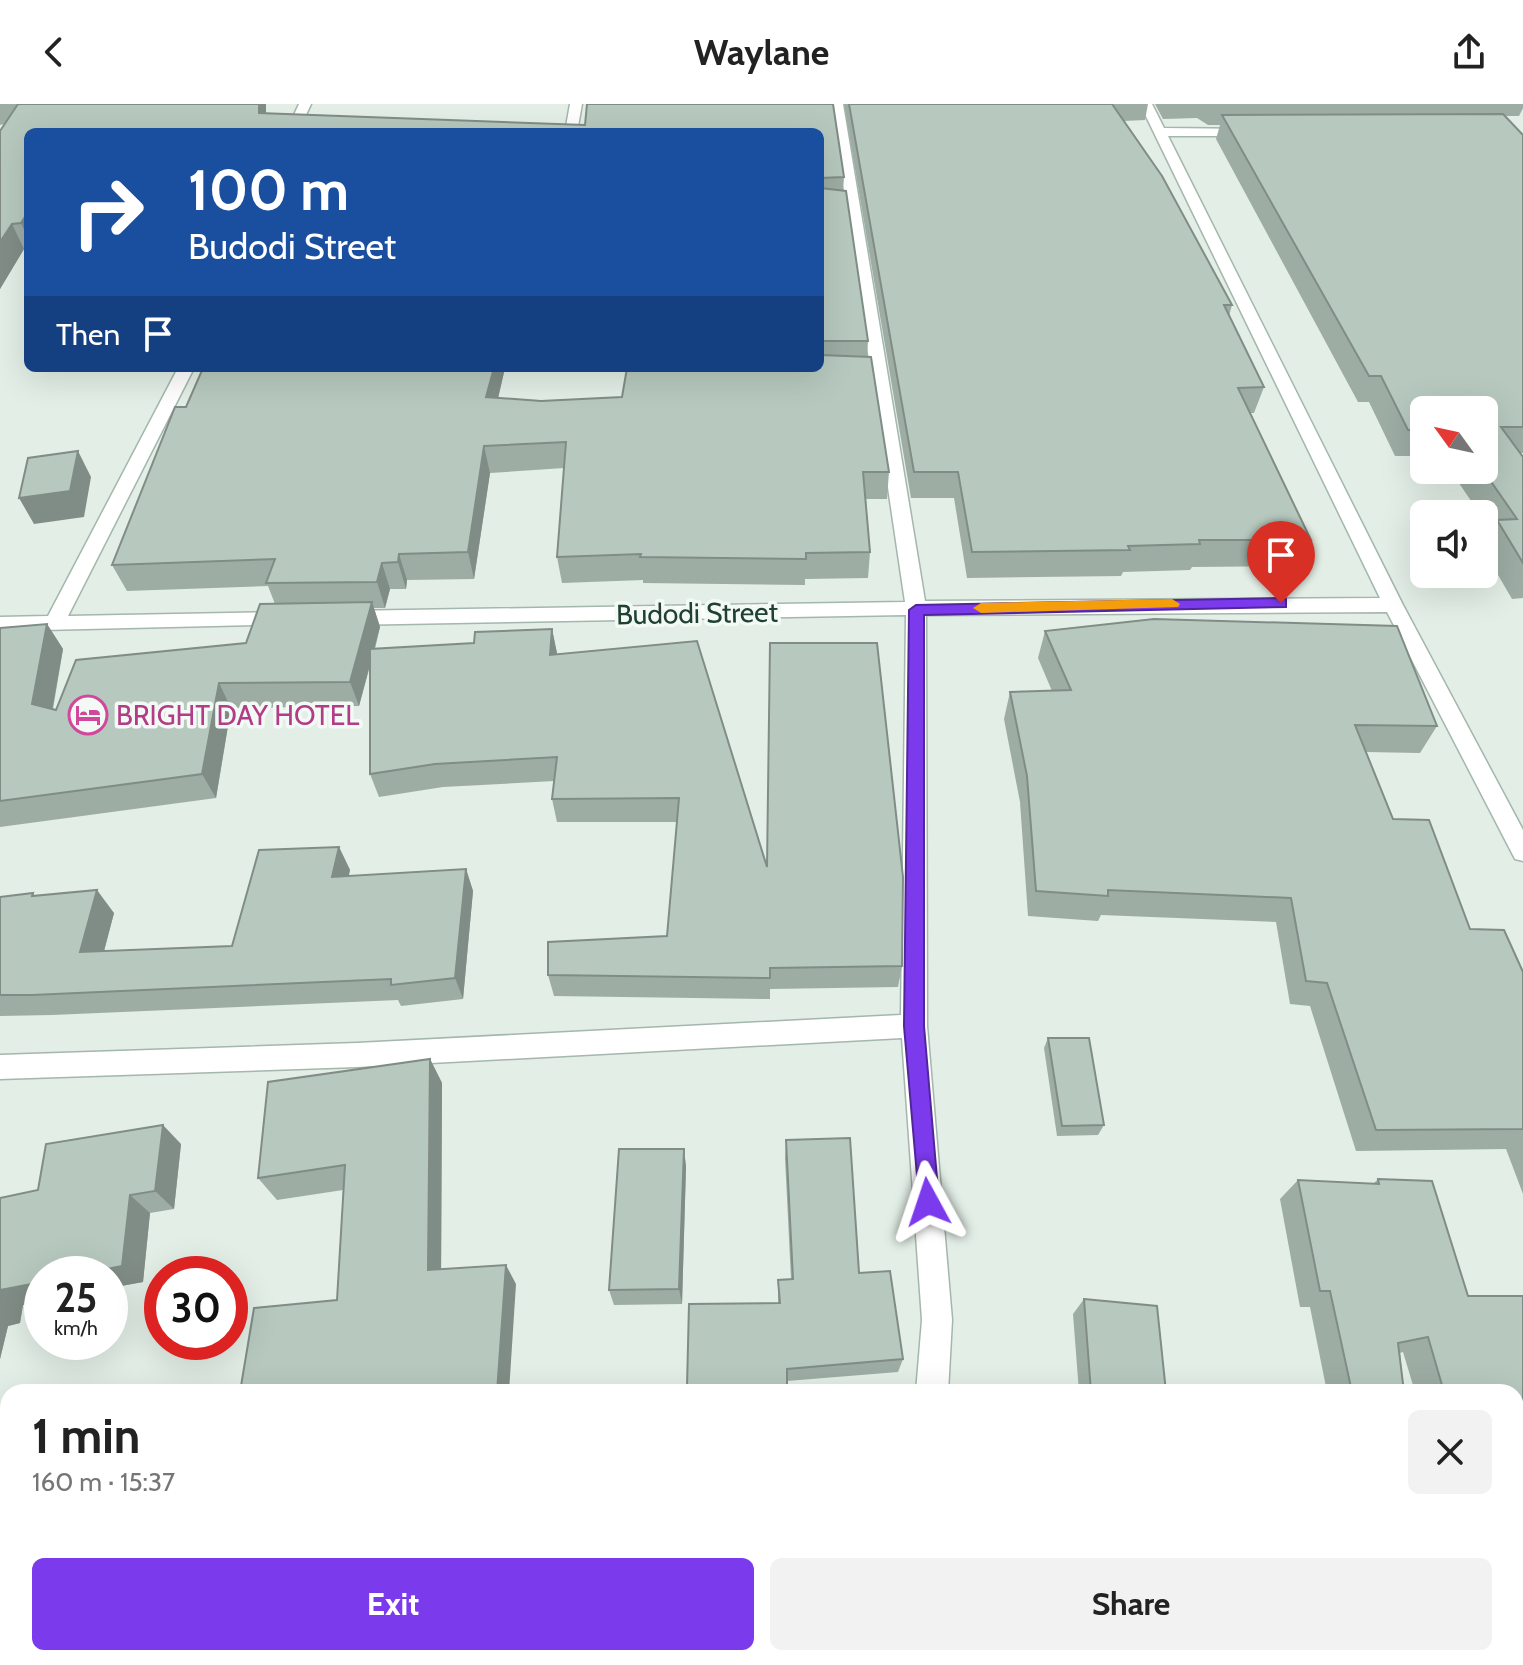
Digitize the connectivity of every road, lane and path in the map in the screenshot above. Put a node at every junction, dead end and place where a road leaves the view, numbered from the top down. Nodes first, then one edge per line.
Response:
1 (305, 104) edge
2 (576, 104) edge
3 (837, 104) edge
4 (1146, 104) edge
5 (294, 128) edge
6 (572, 128) edge
7 (1160, 132) junction
8 (1271, 132) edge
9 (832, 209) edge
10 (855, 209) junction
11 (184, 372) edge
12 (1393, 605) junction
13 (916, 610) junction
14 (55, 622) junction
15 (0, 624) edge
16 (1523, 852) edge
17 (914, 1026) junction
18 (0, 1067) edge
19 (933, 1384) edge

1 - 5 street
2 - 6 street
3 - 10 street
4 - 7 street
7 - 8 street
7 - 12 street
9 - 10 street
10 - 13 street
11 - 14 street
12 - 13 street, Budodi Street
12 - 16 street
13 - 14 street, Budodi Street
13 - 17 street
14 - 15 street, Budodi Street
17 - 18 street
17 - 19 street

